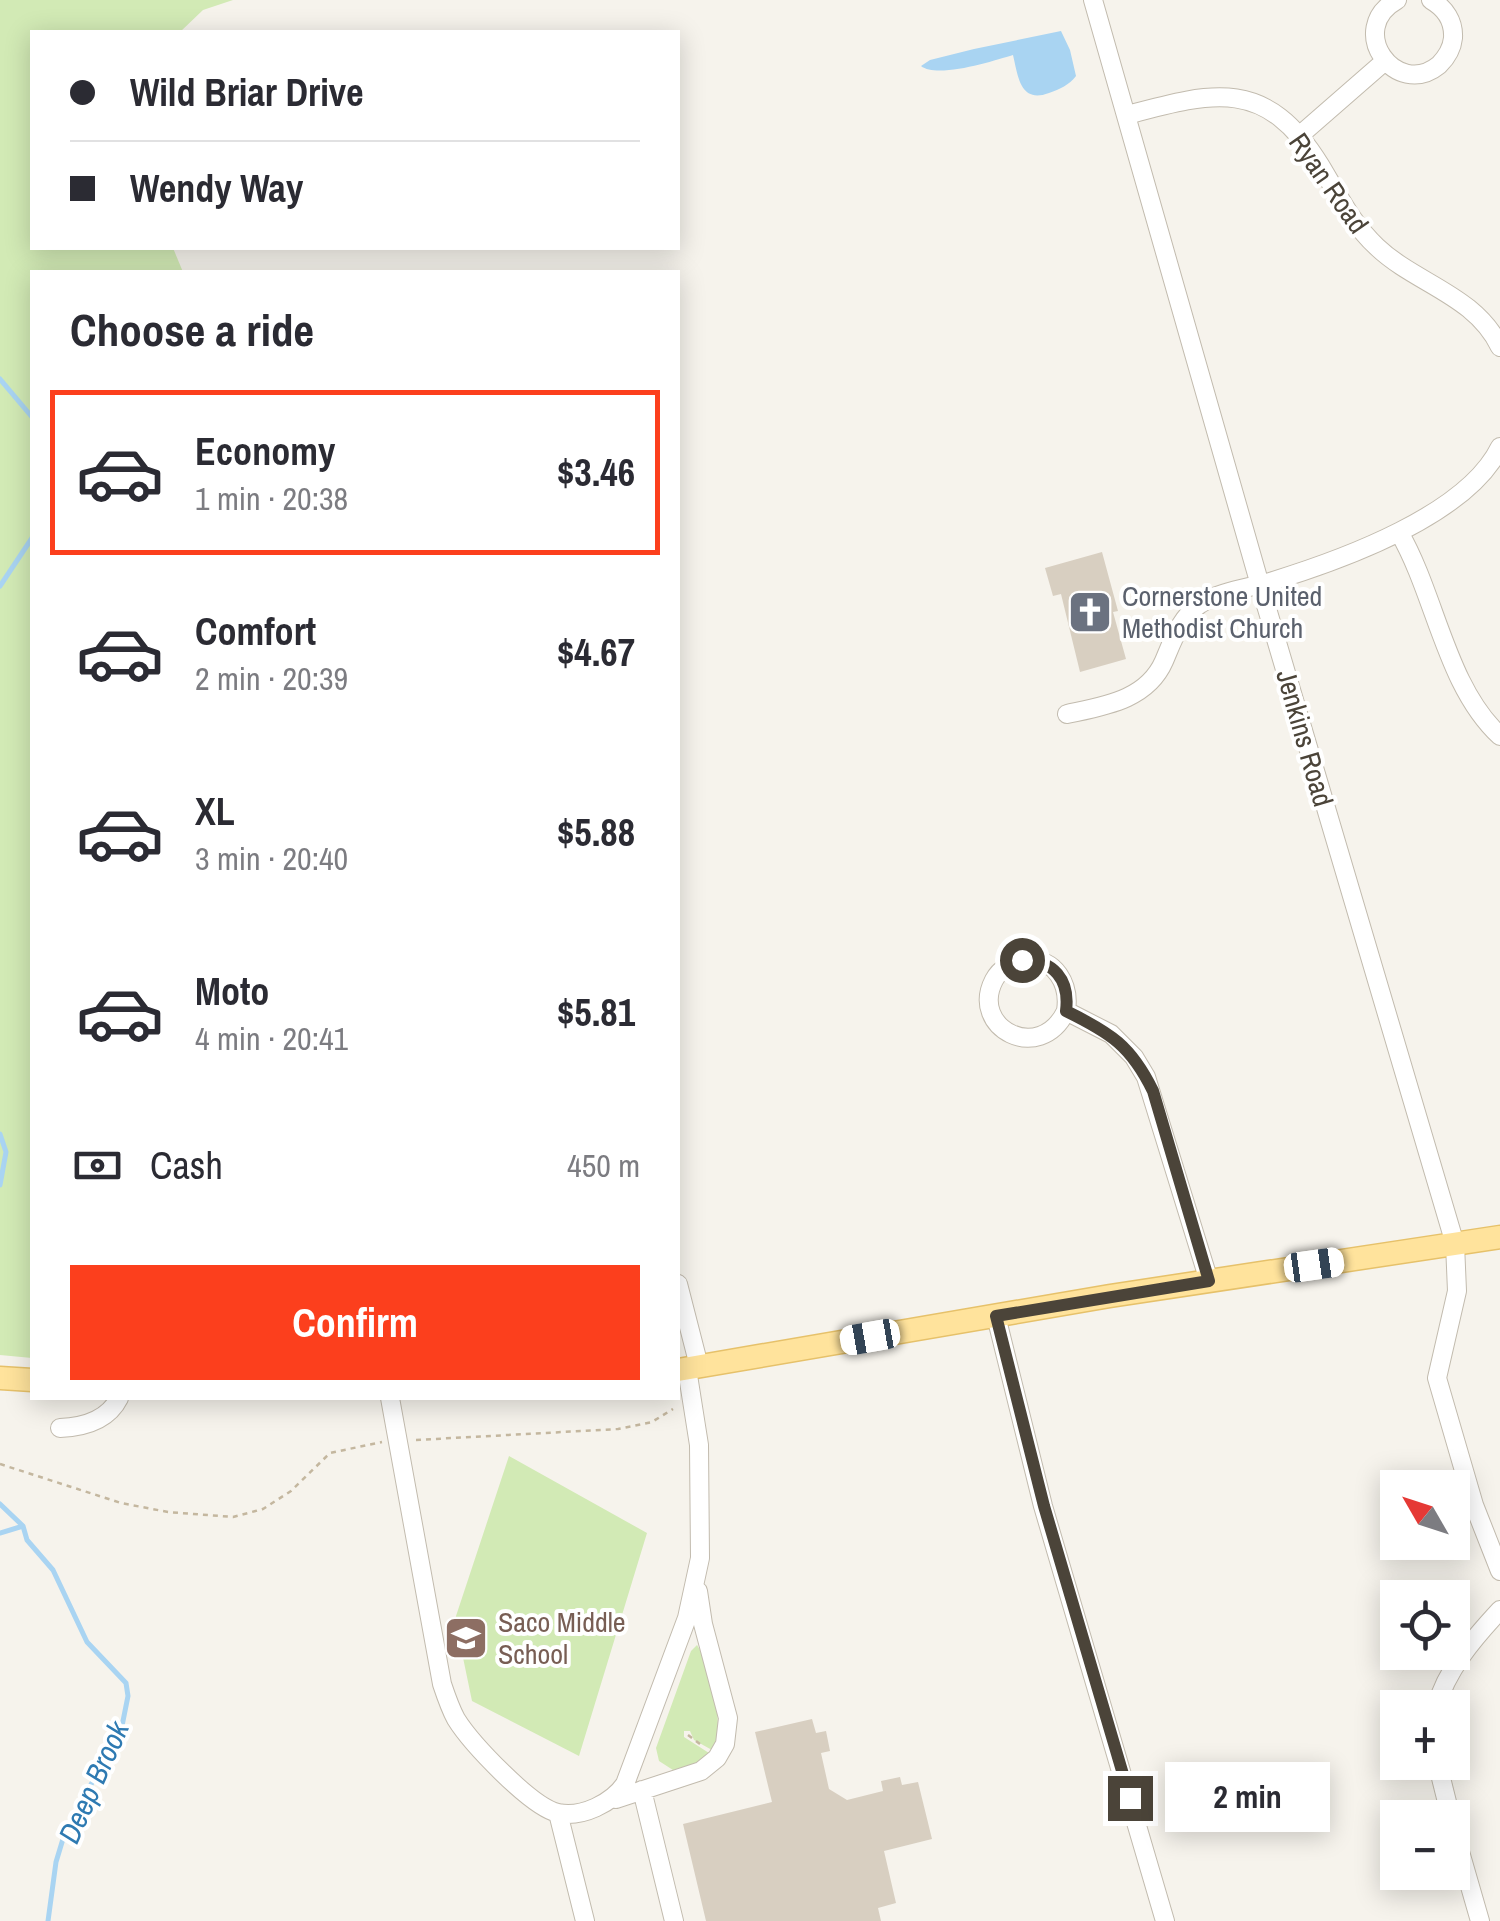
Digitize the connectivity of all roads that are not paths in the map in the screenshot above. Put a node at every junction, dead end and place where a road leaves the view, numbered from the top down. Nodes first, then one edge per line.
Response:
1 (1092, 0) edge
2 (1397, 0) edge
3 (1431, 0) edge
4 (1384, 61) junction
5 (1127, 115) junction
6 (1299, 136) junction
7 (1500, 347) edge
8 (1500, 447) edge
9 (1400, 532) junction
10 (1260, 585) junction
11 (1067, 714) dead end
12 (1500, 736) edge
13 (1066, 1011) junction
14 (1500, 1238) edge
15 (1455, 1244) junction
16 (1209, 1281) junction
17 (680, 1301) edge
18 (996, 1316) junction
19 (688, 1368) edge
20 (0, 1378) edge
21 (30, 1380) edge
22 (118, 1400) edge
23 (390, 1400) edge
24 (60, 1428) dead end
25 (1500, 1571) edge
26 (697, 1582) junction
27 (1500, 1610) edge
28 (1443, 1690) edge
29 (642, 1790) junction
30 (615, 1799) junction
31 (558, 1813) junction
32 (1470, 1885) edge
33 (585, 1921) edge
34 (674, 1921) edge
35 (1166, 1921) edge
36 (1480, 1921) edge

1 - 5 street, Jenkins Road
2 - 4 street
3 - 4 street
4 - 6 street
5 - 6 street, Ryan Road
5 - 10 street, Jenkins Road
6 - 7 street, Ryan Road
8 - 9 street
9 - 10 street
9 - 12 street
10 - 11 street
10 - 15 street, Jenkins Road
13 - 13 street
13 - 16 street
14 - 15 main road
15 - 16 main road
15 - 25 street, Jenkins Road
16 - 18 main road
17 - 19 street
18 - 19 main road
18 - 35 street
19 - 26 street
20 - 21 main road
22 - 24 street
23 - 31 street
26 - 29 street
26 - 30 street
27 - 28 street
29 - 30 street
29 - 34 street
30 - 31 street
31 - 33 street
32 - 36 street

